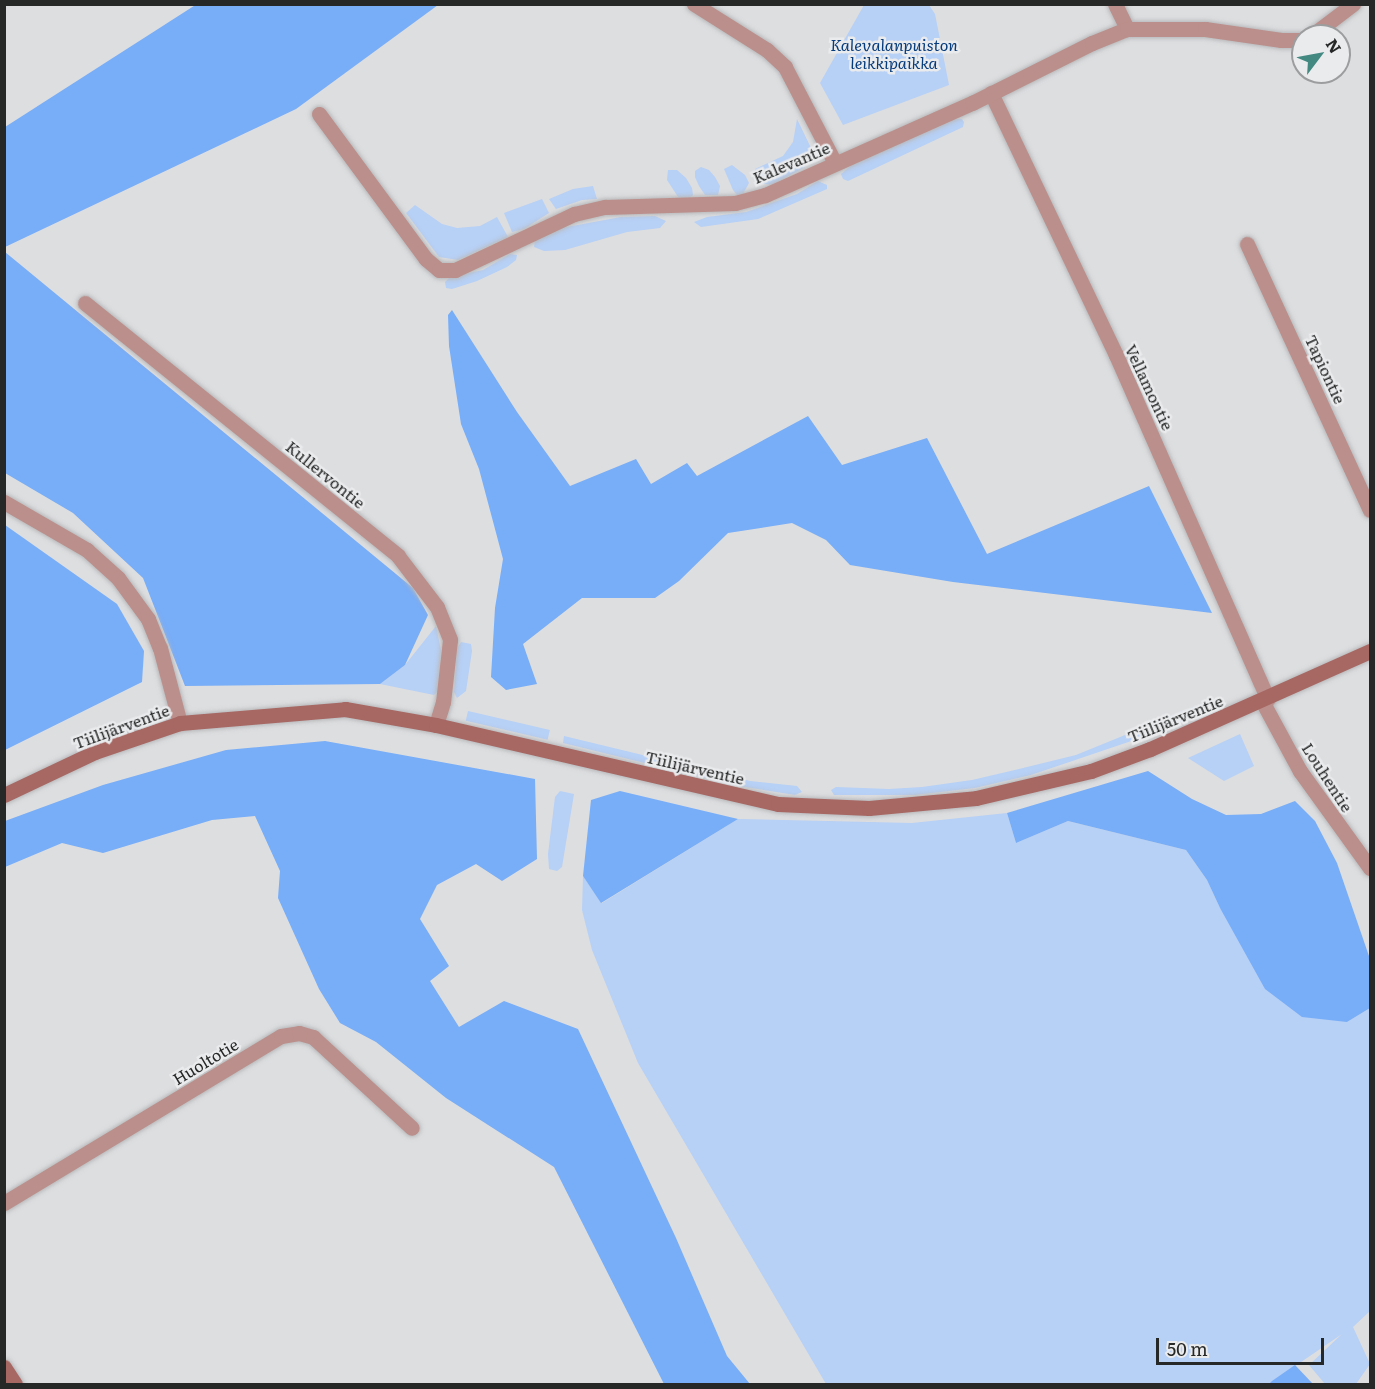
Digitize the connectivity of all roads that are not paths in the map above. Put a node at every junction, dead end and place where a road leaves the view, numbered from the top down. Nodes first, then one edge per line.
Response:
1 (694, 4) edge
2 (1116, 4) edge
3 (1353, 4) edge
4 (1327, 24) edge
5 (1127, 29) junction
6 (1291, 40) edge
7 (991, 93) junction
8 (319, 114) dead end
9 (835, 163) junction
10 (1247, 244) dead end
11 (85, 303) dead end
12 (4, 502) edge
13 (1371, 510) edge
14 (1371, 651) edge
15 (1265, 700) junction
16 (180, 723) junction
17 (436, 725) junction
18 (4, 795) edge
19 (1371, 868) edge
20 (412, 1128) dead end
21 (4, 1203) edge
22 (4, 1367) edge
23 (15, 1384) edge

1 - 9 street
2 - 5 street
3 - 4 street
5 - 6 street, Kalevantie
5 - 7 street, Kalevantie
7 - 9 street, Kalevantie
7 - 15 street, Vellamontie
8 - 9 street, Kalevantie
10 - 13 street, Tapiontie
11 - 17 street, Kullervontie
12 - 16 street
14 - 15 street, Tiilijärventie
15 - 17 street, Tiilijärventie
15 - 19 street, Louhentie
16 - 17 street, Tiilijärventie
16 - 18 street, Tiilijärventie
20 - 21 street, Huoltotie
22 - 23 street

